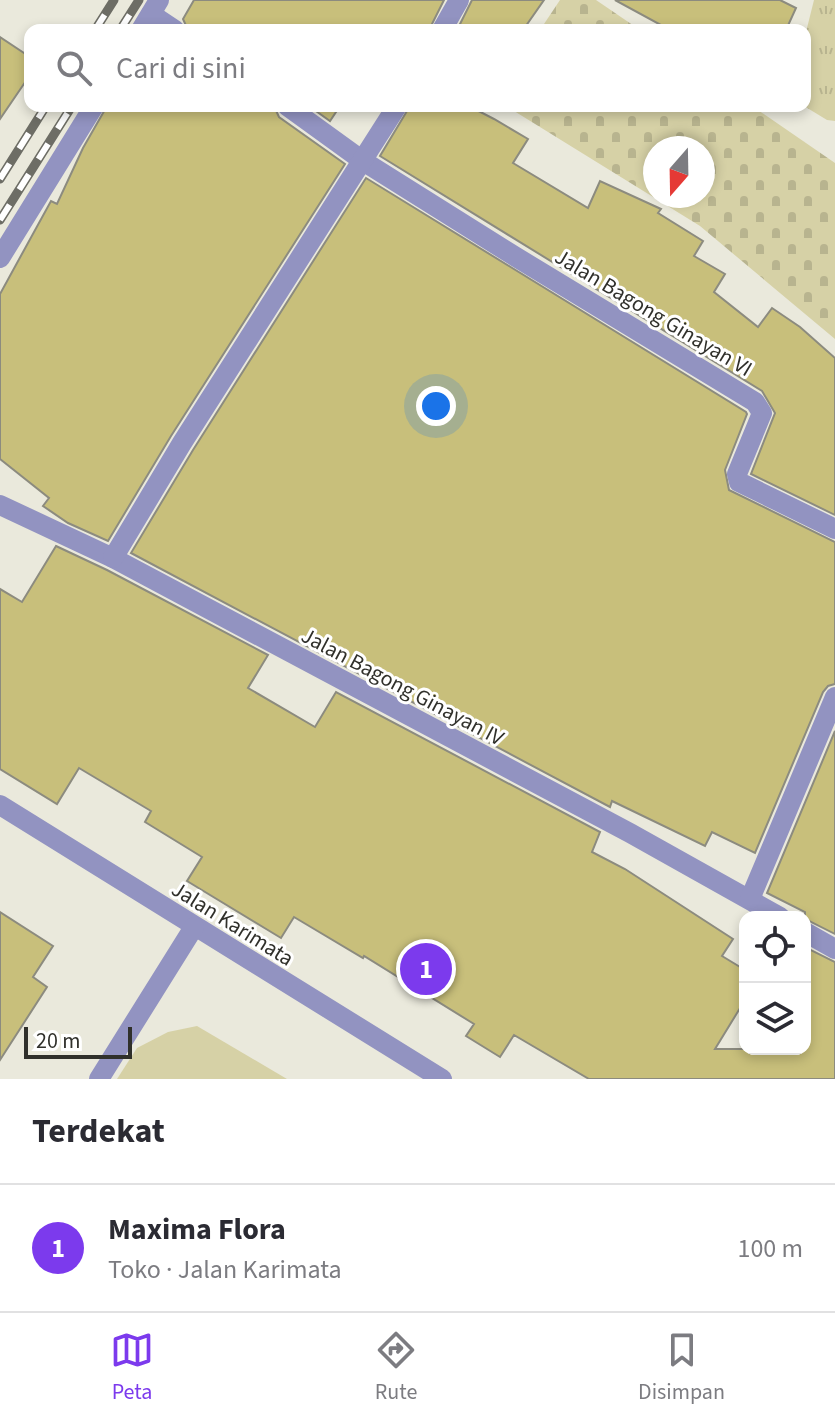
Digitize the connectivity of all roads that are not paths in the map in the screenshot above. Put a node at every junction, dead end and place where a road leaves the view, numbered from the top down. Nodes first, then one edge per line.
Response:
1 (459, 0) edge
2 (445, 24) edge
3 (90, 112) edge
4 (295, 112) edge
5 (393, 112) edge
6 (363, 161) junction
7 (0, 258) edge
8 (0, 505) edge
9 (835, 529) edge
10 (113, 558) junction
11 (835, 697) edge
12 (0, 805) edge
13 (750, 899) junction
14 (770, 911) edge
15 (194, 927) junction
16 (811, 935) edge
17 (835, 949) edge
18 (99, 1079) edge
19 (442, 1079) edge

1 - 2 street
3 - 7 street
4 - 6 street, Jalan Bagong Ginayan VI
5 - 6 street
6 - 9 street, Jalan Bagong Ginayan VI
6 - 10 street
8 - 10 street, Jalan Bagong Ginayan IV
10 - 13 street, Jalan Bagong Ginayan IV
11 - 13 street
12 - 15 street, Jalan Karimata
13 - 14 street, Jalan Bagong Ginayan IV
15 - 18 street
15 - 19 street, Jalan Karimata
16 - 17 street

